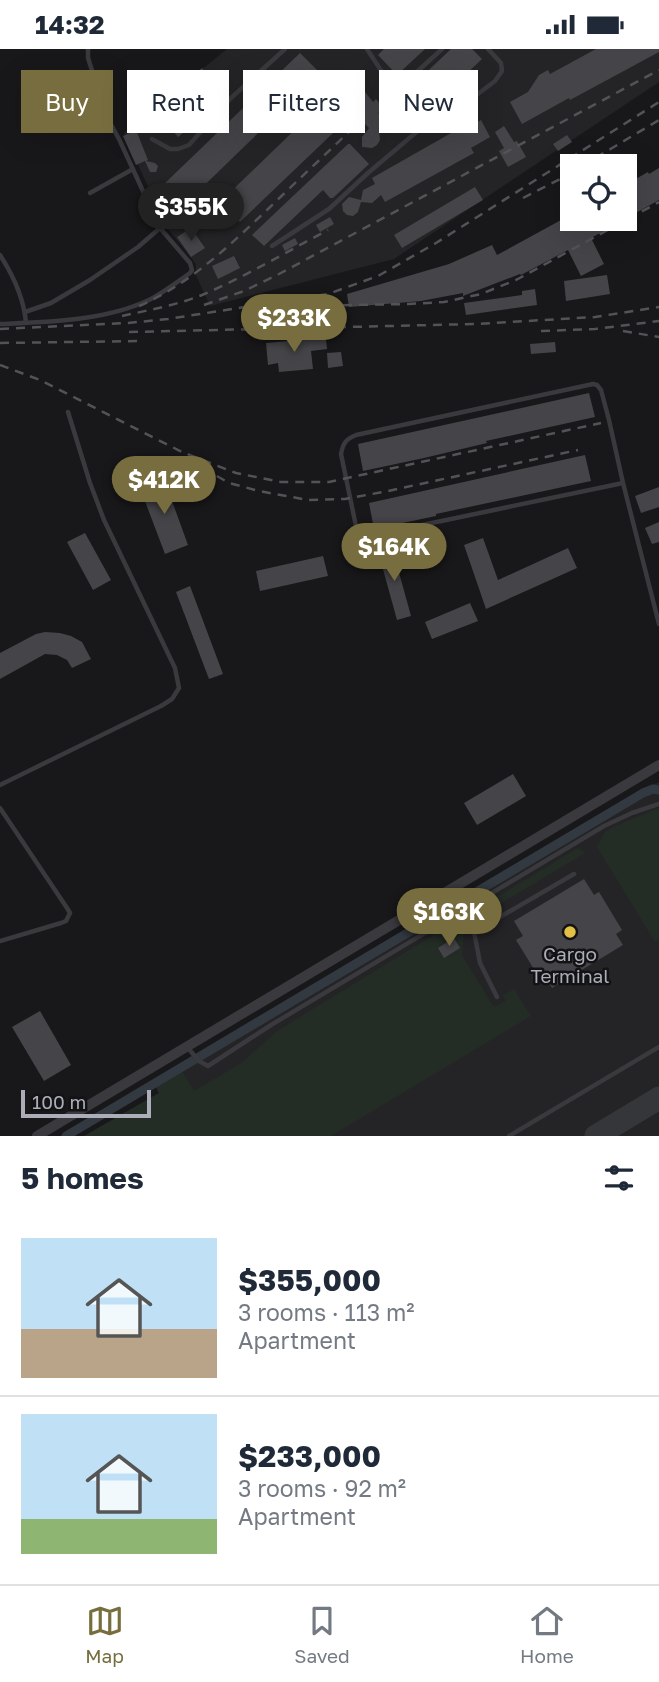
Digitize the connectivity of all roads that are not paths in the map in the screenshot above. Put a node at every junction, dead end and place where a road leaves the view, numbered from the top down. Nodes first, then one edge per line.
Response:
1 (88, 49) edge
2 (285, 49) edge
3 (367, 49) edge
4 (442, 49) edge
5 (488, 49) edge
6 (92, 70) edge
7 (381, 70) edge
8 (419, 70) edge
9 (478, 94) edge
10 (113, 128) edge
11 (415, 133) edge
12 (152, 139) dead end
13 (133, 169) junction
14 (90, 193) dead end
15 (160, 228) junction
16 (272, 246) dead end
17 (0, 255) edge
18 (25, 312) junction
19 (26, 323) junction
20 (0, 324) edge
21 (68, 412) dead end
22 (623, 483) junction
23 (659, 624) edge
24 (659, 765) edge
25 (0, 785) edge
26 (659, 804) edge
27 (0, 808) edge
28 (574, 874) dead end
29 (434, 928) junction
30 (474, 932) junction
31 (0, 941) edge
32 (497, 997) dead end
33 (187, 1047) junction
34 (659, 1047) edge
35 (37, 1136) edge
36 (509, 1136) edge

1 - 6 lane
2 - 12 lane
3 - 7 lane
4 - 8 lane
5 - 9 lane
10 - 13 lane
11 - 16 lane
13 - 14 lane
13 - 15 lane
15 - 18 lane
15 - 19 lane
17 - 18 lane
18 - 19 lane
19 - 20 lane
21 - 25 lane
22 - 22 lane
22 - 23 lane
24 - 33 street
26 - 29 lane
27 - 31 lane
28 - 30 lane
29 - 30 lane
29 - 33 lane
30 - 32 lane
33 - 35 street
34 - 36 lane

